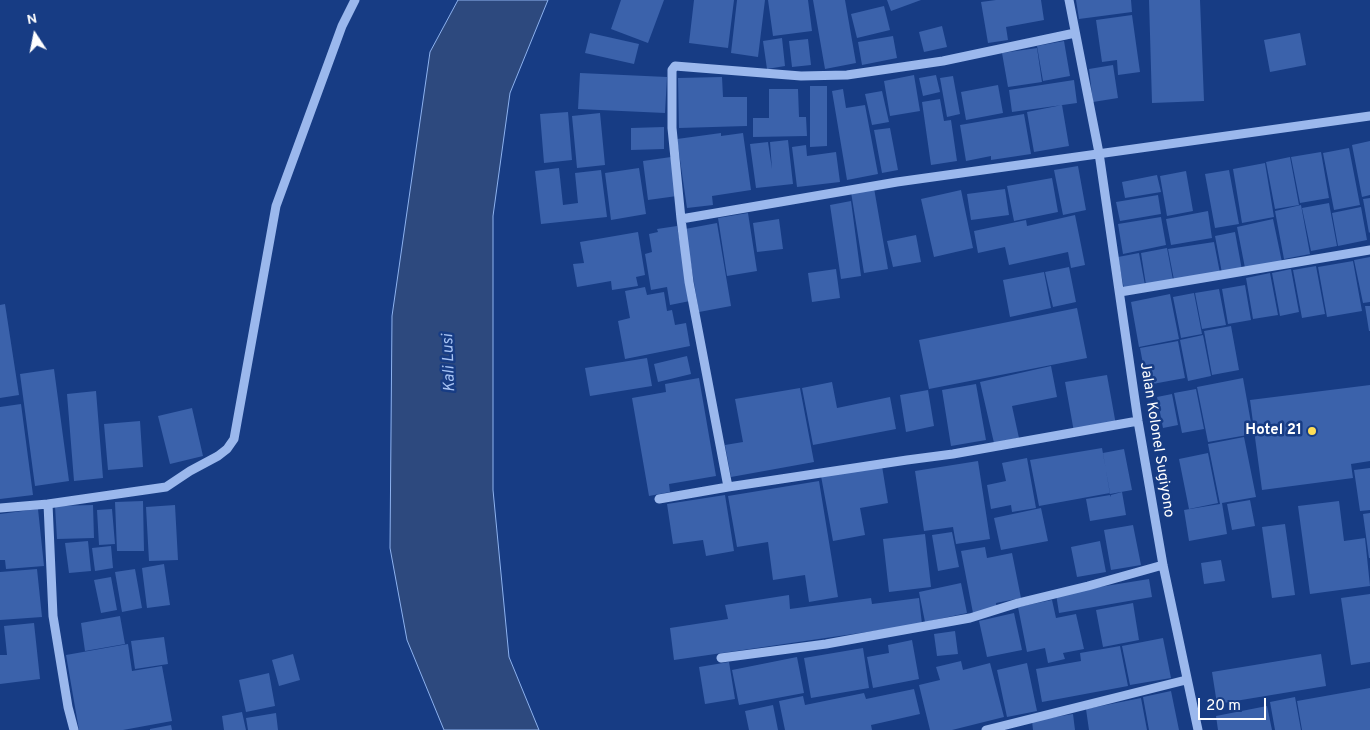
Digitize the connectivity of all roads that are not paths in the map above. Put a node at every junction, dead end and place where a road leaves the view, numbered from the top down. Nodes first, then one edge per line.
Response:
1 (355, 0) edge
2 (1069, 0) edge
3 (1075, 33) junction
4 (1370, 116) edge
5 (1099, 153) junction
6 (681, 219) junction
7 (1370, 250) edge
8 (1120, 292) junction
9 (1138, 421) junction
10 (728, 487) junction
11 (659, 499) dead end
12 (48, 504) junction
13 (0, 508) edge
14 (1163, 565) junction
15 (721, 658) dead end
16 (1186, 680) junction
17 (74, 730) edge
18 (986, 730) edge
19 (1198, 730) edge

1 - 12 street
2 - 3 street, Jalan Kolonel Sugiyono
3 - 5 street, Jalan Kolonel Sugiyono
3 - 6 street
4 - 5 street
5 - 6 street
5 - 8 street, Jalan Kolonel Sugiyono
6 - 10 street
7 - 8 street
8 - 9 street, Jalan Kolonel Sugiyono
9 - 10 street
9 - 14 street, Jalan Kolonel Sugiyono
10 - 11 street
12 - 13 street
12 - 17 street
14 - 15 street
14 - 16 street, Jalan Kolonel Sugiyono
16 - 18 street
16 - 19 street, Jalan Kolonel Sugiyono

